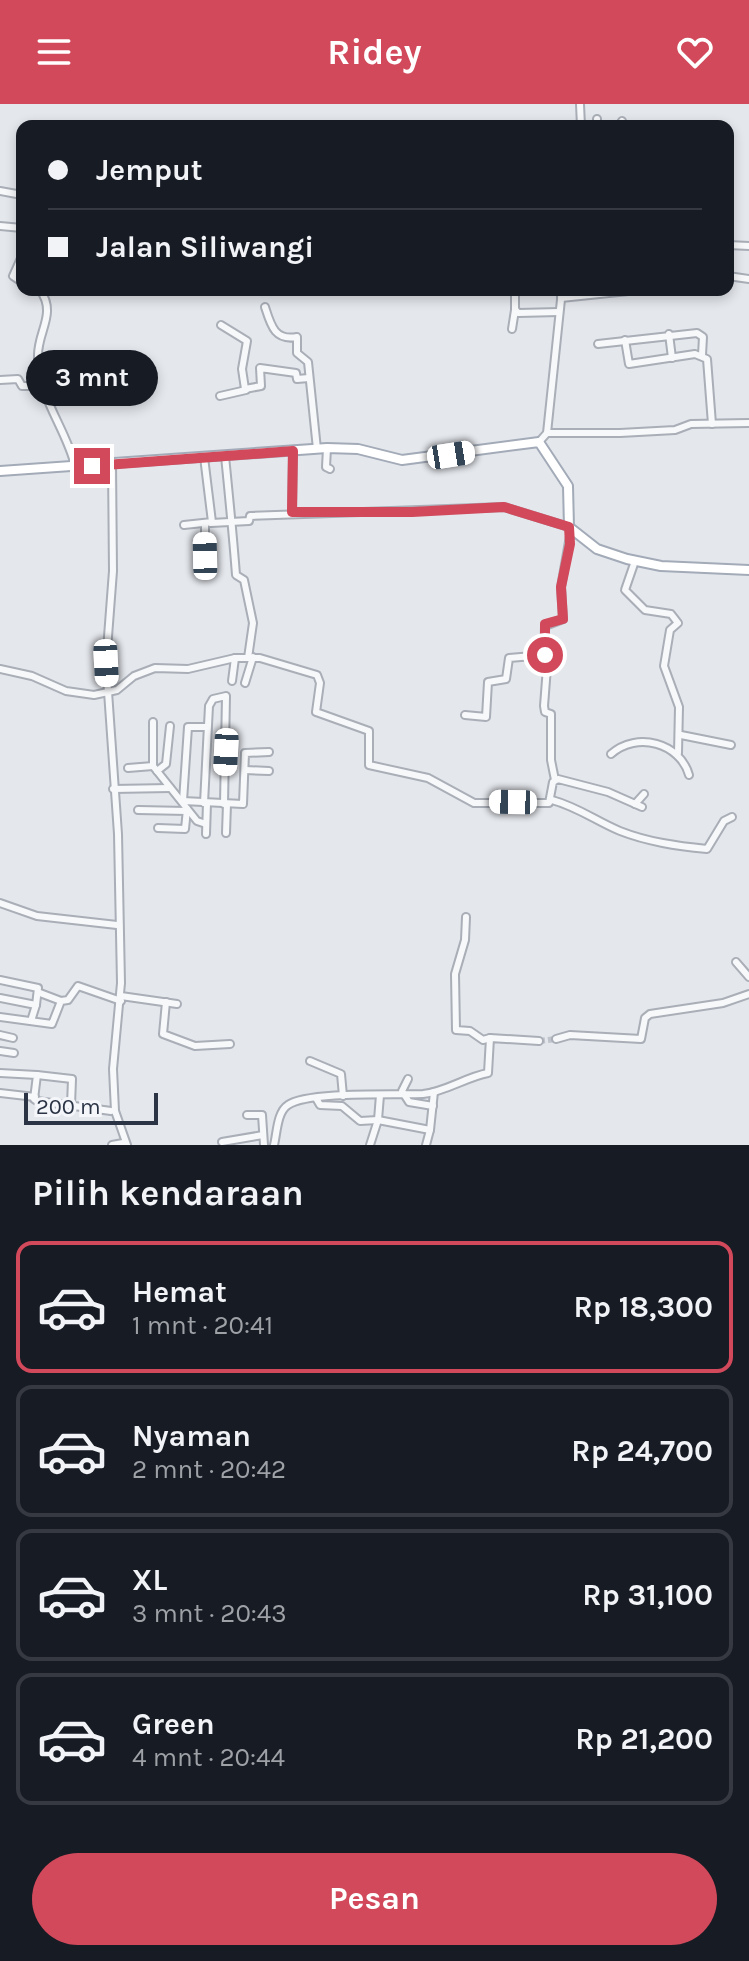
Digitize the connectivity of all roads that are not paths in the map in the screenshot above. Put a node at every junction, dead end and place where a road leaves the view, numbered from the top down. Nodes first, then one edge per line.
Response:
1 (44, 296) edge
2 (515, 296) edge
3 (561, 296) edge
4 (265, 307) dead end
5 (515, 310) junction
6 (559, 312) junction
7 (221, 325) dead end
8 (512, 329) dead end
9 (669, 334) junction
10 (625, 340) junction
11 (598, 344) dead end
12 (702, 355) junction
13 (672, 358) junction
14 (309, 378) junction
15 (0, 380) edge
16 (44, 386) junction
17 (246, 390) junction
18 (220, 396) dead end
19 (749, 423) edge
20 (712, 424) junction
21 (547, 433) junction
22 (539, 442) junction
23 (322, 449) junction
24 (293, 451) junction
25 (225, 456) junction
26 (204, 457) junction
27 (111, 464) junction
28 (75, 466) junction
29 (330, 469) dead end
30 (0, 471) edge
31 (292, 512) junction
32 (234, 523) junction
33 (208, 524) junction
34 (184, 525) dead end
35 (570, 528) junction
36 (205, 556) dead end
37 (635, 561) junction
38 (749, 570) edge
39 (545, 655) junction
40 (235, 658) junction
41 (251, 658) junction
42 (0, 669) edge
43 (232, 681) dead end
44 (245, 683) dead end
45 (106, 694) junction
46 (465, 715) dead end
47 (153, 722) dead end
48 (170, 726) dead end
49 (207, 727) junction
50 (681, 735) junction
51 (731, 745) dead end
52 (269, 752) dead end
53 (678, 753) junction
54 (611, 754) dead end
55 (128, 768) dead end
56 (155, 769) junction
57 (245, 770) junction
58 (269, 771) dead end
59 (689, 775) dead end
60 (555, 780) junction
61 (170, 788) junction
62 (114, 789) junction
63 (644, 794) dead end
64 (552, 800) junction
65 (183, 801) junction
66 (205, 803) junction
67 (225, 804) junction
68 (138, 810) dead end
69 (187, 810) junction
70 (732, 817) dead end
71 (206, 824) junction
72 (158, 828) dead end
73 (226, 833) dead end
74 (206, 834) dead end
75 (117, 894) junction
76 (0, 903) edge
77 (466, 917) dead end
78 (117, 925) junction
79 (736, 962) dead end
80 (749, 977) edge
81 (0, 981) edge
82 (40, 993) junction
83 (749, 994) edge
84 (0, 998) edge
85 (119, 999) junction
86 (61, 1001) junction
87 (166, 1002) junction
88 (177, 1004) dead end
89 (36, 1005) junction
90 (0, 1017) edge
91 (31, 1021) junction
92 (0, 1035) edge
93 (13, 1038) dead end
94 (490, 1038) junction
95 (556, 1039) tunnel mouth
96 (539, 1041) tunnel mouth
97 (230, 1044) dead end
98 (0, 1051) edge
99 (14, 1053) dead end
100 (310, 1061) dead end
101 (0, 1073) edge
102 (37, 1075) junction
103 (408, 1079) dead end
104 (434, 1092) junction
105 (0, 1093) edge
106 (403, 1094) junction
107 (380, 1095) junction
108 (343, 1096) junction
109 (35, 1097) junction
110 (316, 1098) junction
111 (71, 1105) junction
112 (433, 1106) junction
113 (111, 1111) junction
114 (247, 1115) dead end
115 (378, 1120) junction
116 (119, 1129) junction
117 (430, 1130) junction
118 (263, 1135) junction
119 (222, 1142) dead end
120 (124, 1144) edge
121 (112, 1145) edge
122 (264, 1145) edge
123 (274, 1145) edge
124 (370, 1145) edge
125 (426, 1145) edge

1 - 16 street
2 - 5 street
3 - 6 street
4 - 14 street
5 - 6 street
5 - 8 street
6 - 21 street
7 - 17 street
9 - 10 street
9 - 12 street
9 - 13 street
10 - 11 street
10 - 13 street
12 - 13 street
12 - 20 street
14 - 17 street
14 - 23 street
15 - 16 street
16 - 28 street
17 - 18 street
19 - 20 street
20 - 21 street
21 - 22 street
22 - 23 main road
22 - 35 main road
23 - 24 main road
23 - 29 street
24 - 25 main road
24 - 31 street
25 - 26 main road
25 - 32 street
26 - 27 main road
26 - 33 street
27 - 28 main road
27 - 45 street
28 - 30 main road
31 - 32 street
31 - 35 street
32 - 33 street
32 - 41 street
33 - 34 street
33 - 36 street
35 - 37 main road
35 - 39 street
37 - 38 main road
37 - 50 street
39 - 46 street
39 - 60 street
40 - 41 street
40 - 43 street
40 - 45 street
41 - 44 street
41 - 64 street
42 - 45 street
45 - 62 street
47 - 56 street
48 - 56 street
49 - 65 street
49 - 66 street
49 - 67 street
50 - 51 street
50 - 53 street
52 - 57 street
53 - 54 street
53 - 59 street
55 - 56 street
56 - 61 street
57 - 58 street
57 - 67 street
60 - 63 street
60 - 64 street
61 - 62 street
61 - 65 street
62 - 75 street
64 - 70 street
65 - 66 street
65 - 69 street
66 - 67 street
66 - 71 street
67 - 73 street
68 - 69 street
69 - 71 street
69 - 72 street
71 - 74 street
75 - 78 street
75 - 85 street
76 - 78 street
77 - 94 street
78 - 85 street
79 - 80 street
81 - 82 street
82 - 86 street
82 - 89 street
83 - 95 street
84 - 89 street
85 - 86 street
85 - 87 street
85 - 113 street
85 - 116 street
86 - 91 street
87 - 88 street
87 - 97 street
89 - 91 street
90 - 91 street
92 - 93 street
94 - 96 street
94 - 104 street
98 - 99 street
100 - 108 street
101 - 102 street
102 - 109 street
102 - 111 street
103 - 106 street
104 - 106 street
104 - 112 street
105 - 109 street
106 - 107 street
106 - 112 street
107 - 108 street
107 - 115 street
108 - 110 street
109 - 111 street
110 - 115 street
110 - 123 street
111 - 113 street
112 - 117 street
113 - 116 street
114 - 118 street
115 - 117 street
115 - 124 street
116 - 120 street
117 - 125 street
118 - 119 street
118 - 122 street
120 - 121 street

